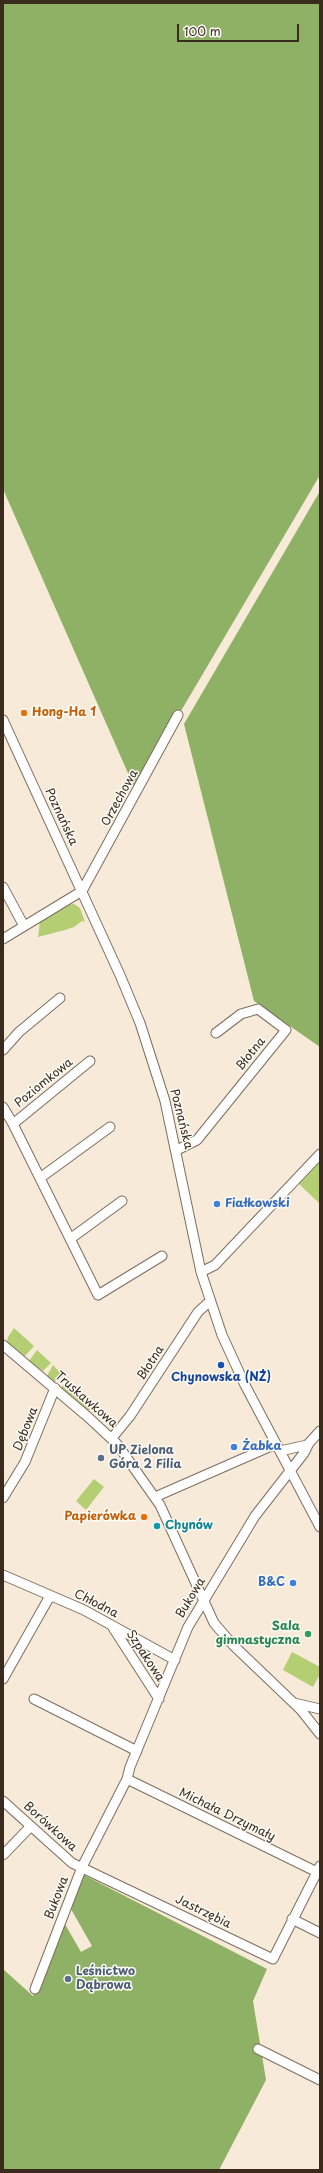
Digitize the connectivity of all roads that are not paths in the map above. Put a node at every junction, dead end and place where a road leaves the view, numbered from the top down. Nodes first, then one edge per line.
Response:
1 (178, 715) dead end
2 (3, 720) edge
3 (3, 887) edge
4 (82, 891) junction
5 (24, 926) junction
6 (3, 939) edge
7 (60, 998) dead end
8 (216, 1034) dead end
9 (3, 1050) edge
10 (90, 1061) dead end
11 (3, 1107) edge
12 (13, 1124) junction
13 (110, 1127) dead end
14 (177, 1150) junction
15 (320, 1154) edge
16 (40, 1178) junction
17 (122, 1201) dead end
18 (70, 1239) junction
19 (162, 1256) dead end
20 (201, 1272) junction
21 (210, 1302) junction
22 (3, 1345) edge
23 (55, 1388) junction
24 (320, 1431) edge
25 (112, 1438) junction
26 (307, 1446) junction
27 (278, 1447) junction
28 (290, 1471) junction
29 (155, 1497) junction
30 (3, 1498) edge
31 (320, 1528) edge
32 (3, 1575) edge
33 (50, 1596) junction
34 (203, 1602) junction
35 (111, 1625) junction
36 (175, 1660) junction
37 (3, 1679) edge
38 (34, 1699) dead end
39 (159, 1699) junction
40 (294, 1703) junction
41 (320, 1708) edge
42 (320, 1734) edge
43 (137, 1751) junction
44 (127, 1780) junction
45 (3, 1801) edge
46 (31, 1826) junction
47 (3, 1855) edge
48 (82, 1867) junction
49 (318, 1869) edge
50 (292, 1919) junction
51 (320, 1932) edge
52 (35, 1989) dead end
53 (258, 2049) dead end
54 (320, 2080) edge

1 - 4 street, Orzechowa
2 - 4 street, Poznańska
3 - 5 street
4 - 5 street
4 - 14 street, Poznańska
5 - 6 street
7 - 9 street
8 - 14 street, Błotna
10 - 12 street, Poziomkowa
11 - 12 street, Poziomkowa
12 - 16 street, Poziomkowa
13 - 16 street
14 - 20 street, Poznańska
15 - 20 street
16 - 18 street, Poziomkowa
17 - 18 street
18 - 19 street, Poziomkowa
20 - 21 street, Poznańska
21 - 25 street, Błotna
21 - 27 street, Poznańska
22 - 23 street, Truskawkowa
23 - 25 street, Truskawkowa
23 - 30 street, Dębowa
24 - 26 street, Bukowa
25 - 29 street, Truskawkowa
26 - 27 street
26 - 28 street, Bukowa
27 - 28 street, Poznańska
27 - 29 street
28 - 31 street, Poznańska
28 - 34 street, Bukowa
29 - 34 street, Truskawkowa
32 - 33 street, Chłodna
33 - 35 street, Chłodna
33 - 37 street
34 - 36 street, Bukowa
34 - 40 street, Truskawkowa
35 - 36 street, Chłodna
35 - 39 street, Szpakowa
36 - 39 street, Bukowa
38 - 43 street
39 - 43 street, Bukowa
40 - 41 street
40 - 42 street, Truskawkowa
43 - 44 street, Bukowa
44 - 48 street, Bukowa
44 - 49 street, Michała Drzymały
45 - 46 street, Borówkowa
46 - 47 street
46 - 48 street, Borówkowa
48 - 50 street, Jastrzębia
48 - 52 street, Bukowa
49 - 50 street, Jastrzębia
50 - 51 street
53 - 54 street

